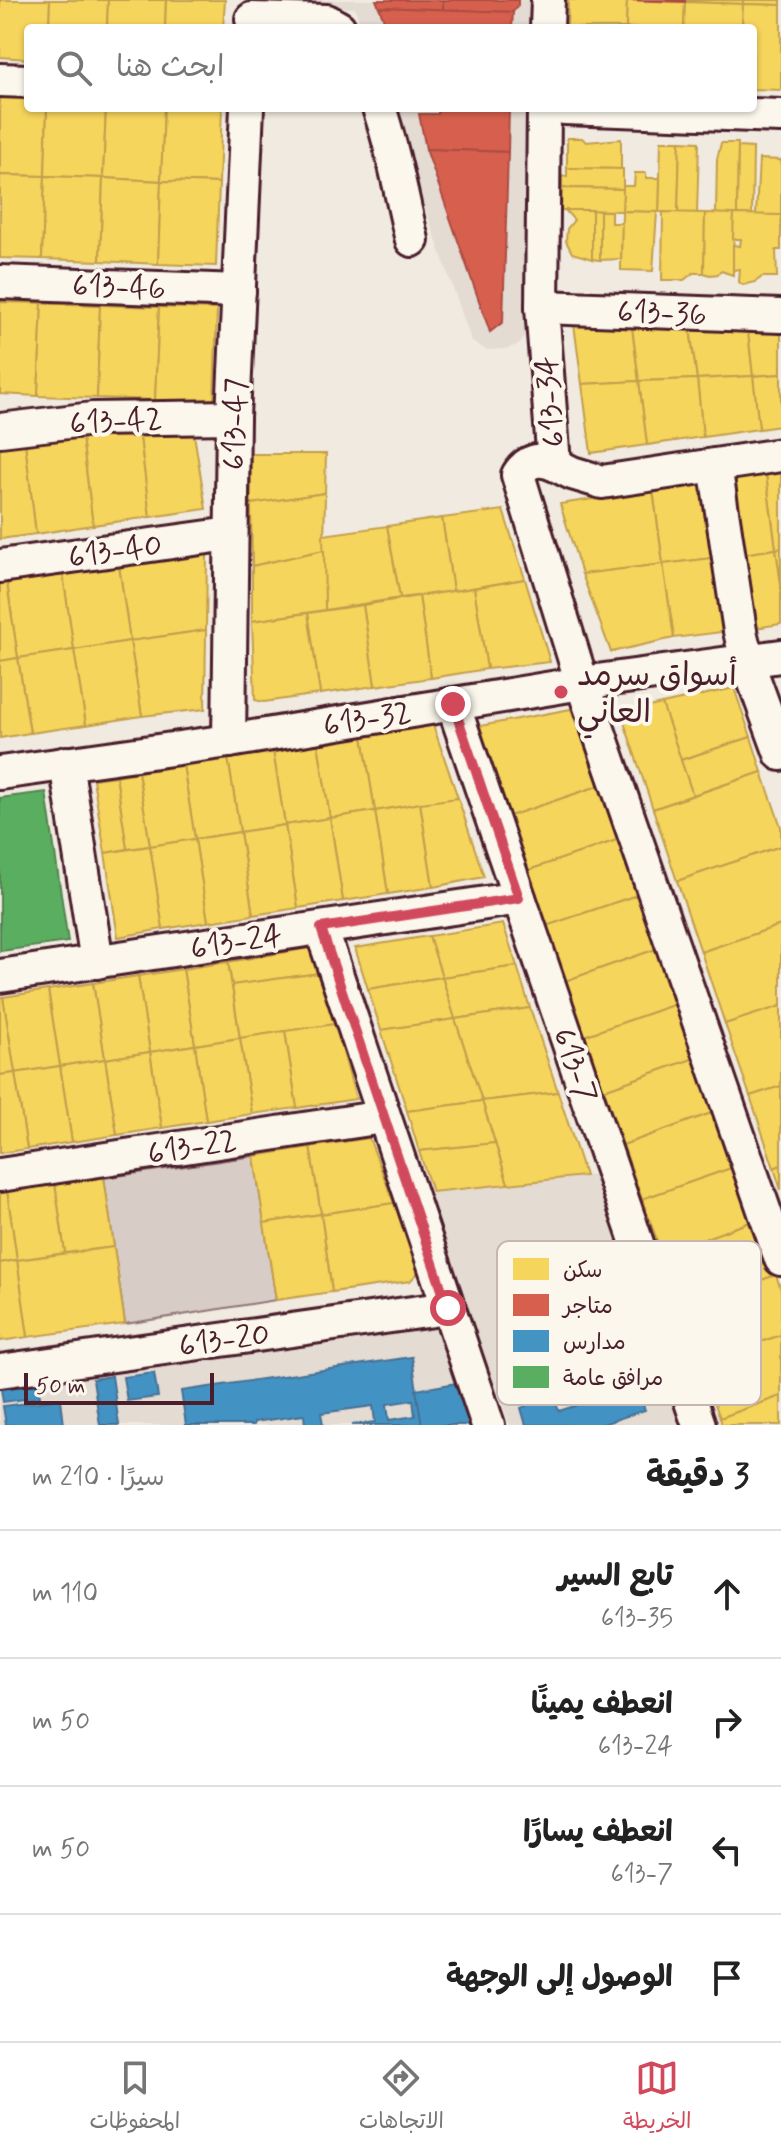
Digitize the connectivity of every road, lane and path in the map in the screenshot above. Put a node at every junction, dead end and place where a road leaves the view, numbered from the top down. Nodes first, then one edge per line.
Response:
1 (548, 0) edge
2 (252, 16) edge
3 (332, 24) edge
4 (547, 24) edge
5 (0, 80) edge
6 (24, 81) edge
7 (247, 112) edge
8 (380, 112) edge
9 (544, 112) edge
10 (673, 112) edge
11 (781, 116) edge
12 (412, 240) dead end
13 (0, 282) edge
14 (239, 291) junction
15 (542, 307) junction
16 (781, 316) edge
17 (0, 415) edge
18 (233, 417) junction
19 (93, 419) junction
20 (0, 430) edge
21 (781, 455) edge
22 (554, 464) junction
23 (715, 465) junction
24 (230, 534) junction
25 (0, 566) edge
26 (781, 656) edge
27 (747, 661) junction
28 (582, 683) junction
29 (453, 704) junction
30 (229, 741) junction
31 (781, 754) edge
32 (66, 763) junction
33 (0, 773) edge
34 (519, 898) junction
35 (321, 928) junction
36 (97, 962) junction
37 (0, 976) edge
38 (383, 1117) junction
39 (0, 1175) edge
40 (636, 1241) edge
41 (781, 1259) edge
42 (448, 1308) junction
43 (0, 1371) edge
44 (692, 1405) edge
45 (488, 1425) edge
46 (699, 1425) edge

1 - 4 street
2 - 3 street
5 - 6 street
7 - 14 street, 613-47
8 - 12 street
9 - 15 street, 613-34
10 - 11 street
13 - 14 street, 613-46
14 - 18 street, 613-47
15 - 16 street, 613-36
15 - 22 street, 613-34
17 - 19 street
18 - 19 street, 613-42
18 - 24 street, 613-47
19 - 20 street, 613-42
21 - 23 street, 613-34
22 - 23 street, 613-34
22 - 28 street
23 - 27 street
24 - 25 street, 613-40
24 - 30 street, 613-47
26 - 27 street, 613-32
27 - 28 street, 613-32
27 - 31 street
28 - 29 street, 613-32
28 - 41 street
29 - 30 street, 613-32
29 - 34 street, 613-7
30 - 32 street, 613-32
32 - 33 street, 613-32
32 - 36 street
34 - 35 street, 613-24
34 - 40 street, 613-7
35 - 36 street, 613-24
35 - 38 street
36 - 37 street, 613-24
38 - 39 street, 613-22
38 - 42 street
42 - 43 street, 613-20
42 - 45 street
44 - 46 street, 613-7

